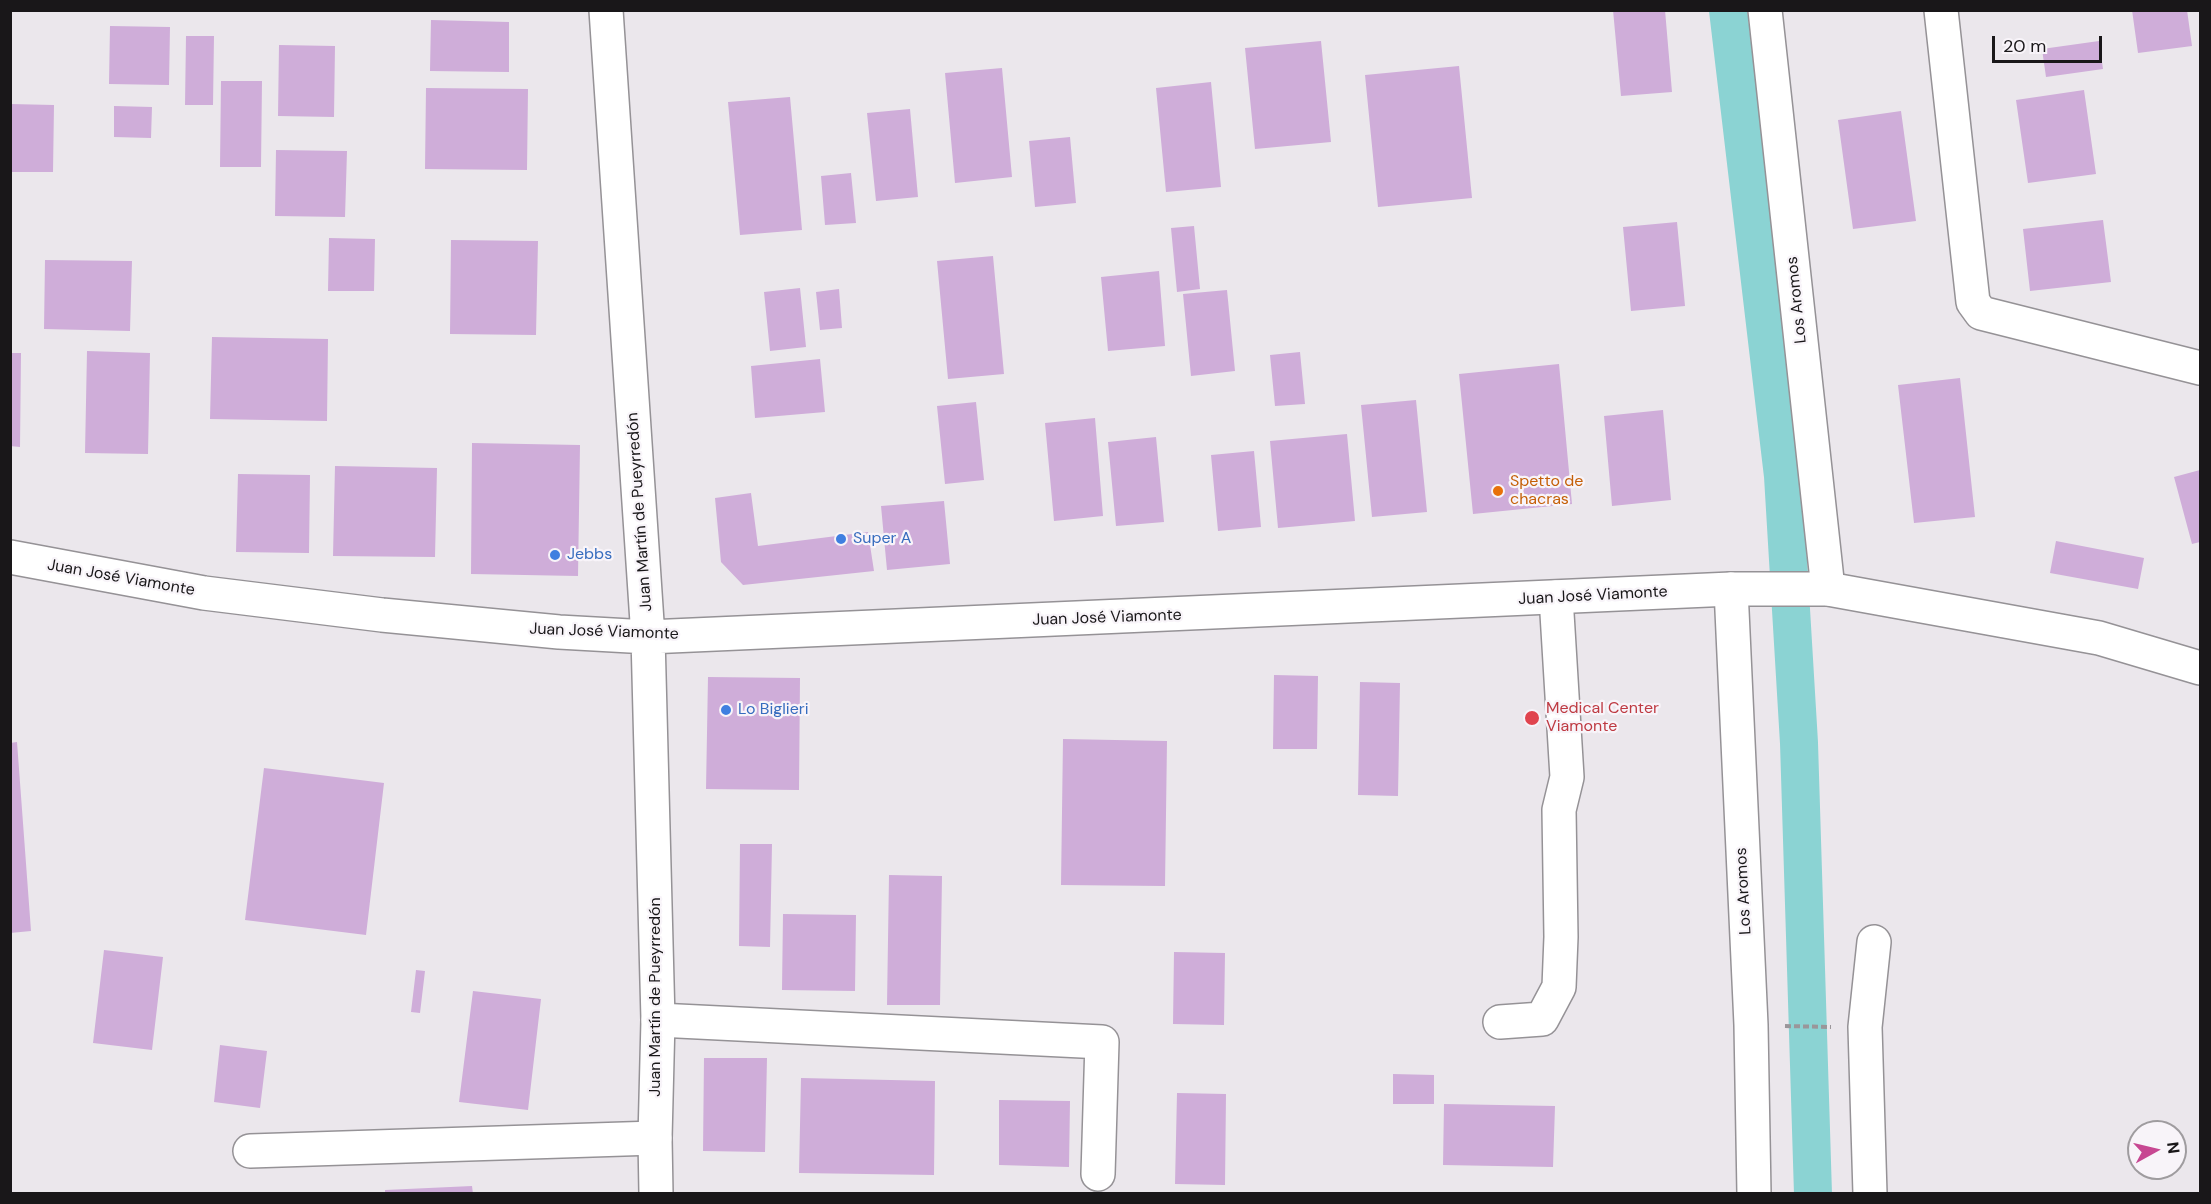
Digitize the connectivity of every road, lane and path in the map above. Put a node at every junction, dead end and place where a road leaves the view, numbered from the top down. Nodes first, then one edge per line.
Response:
1 (606, 10) edge
2 (1765, 10) edge
3 (1941, 10) edge
4 (2200, 368) edge
5 (10, 557) edge
6 (1731, 589) junction
7 (1828, 589) junction
8 (1556, 597) junction
9 (648, 637) junction
10 (2200, 668) edge
11 (1874, 942) dead end
12 (658, 1020) junction
13 (1500, 1022) dead end
14 (1750, 1025) junction
15 (1865, 1028) junction
16 (655, 1138) junction
17 (250, 1150) dead end
18 (1098, 1174) dead end
19 (656, 1194) edge
20 (1754, 1194) edge
21 (1870, 1194) edge

1 - 9 main road, Juan Martín de Pueyrredón
2 - 7 main road, Los Aromos
3 - 4 main road
5 - 9 main road, Juan José Viamonte
6 - 7 main road, Juan José Viamonte
6 - 8 main road, Juan José Viamonte
6 - 14 main road, Los Aromos
7 - 10 main road, Juan José Viamonte
8 - 9 main road, Juan José Viamonte
8 - 13 main road
9 - 12 main road, Juan Martín de Pueyrredón
11 - 15 main road
12 - 16 main road, Juan Martín de Pueyrredón
12 - 18 main road
14 - 15 path
14 - 20 main road, Los Aromos
15 - 21 main road
16 - 17 main road
16 - 19 main road, Juan Martín de Pueyrredón

